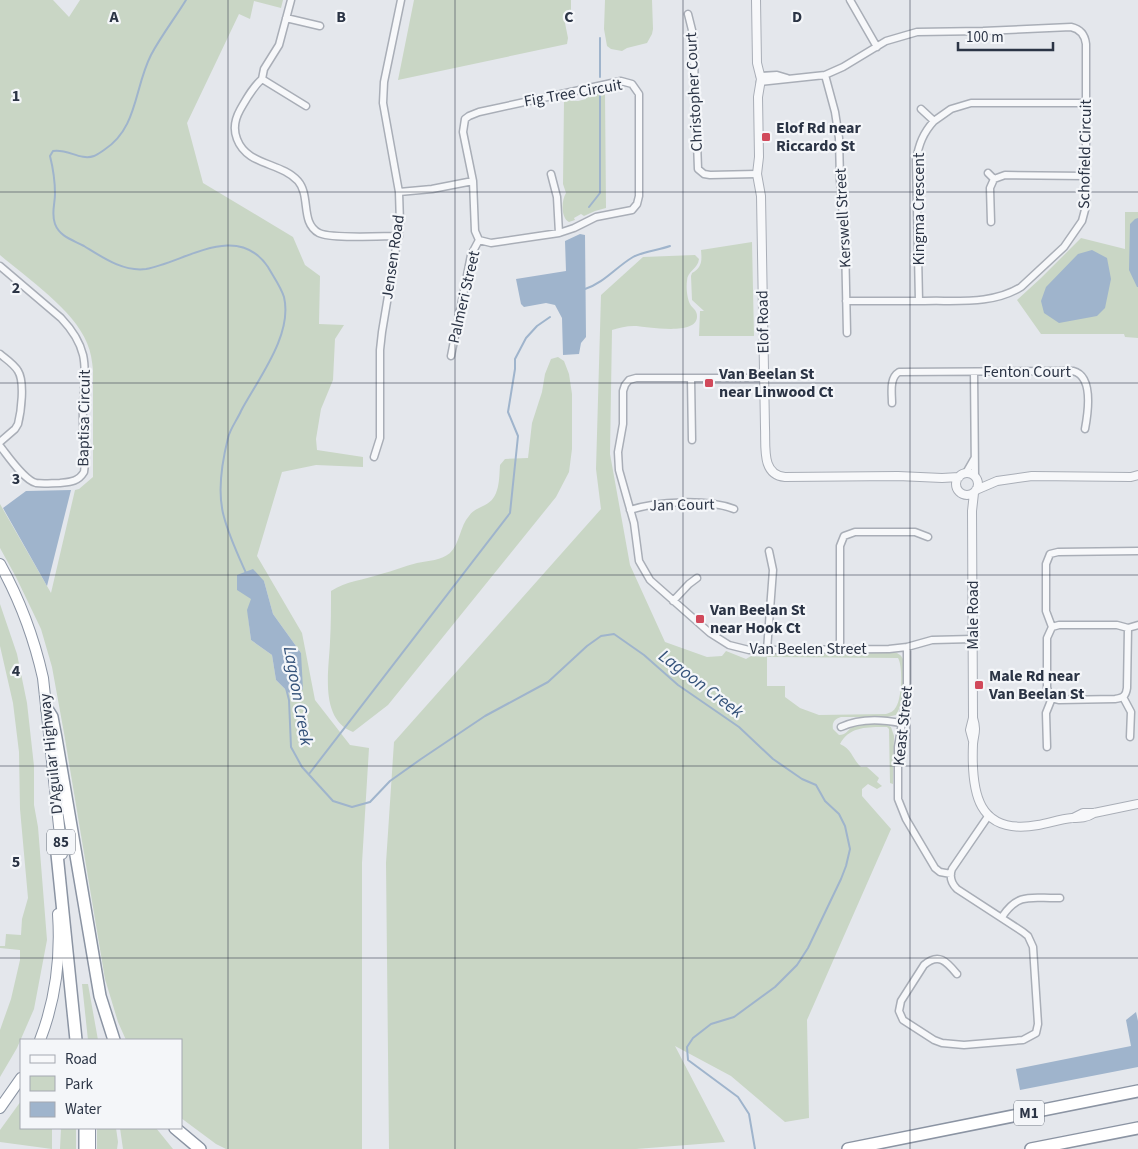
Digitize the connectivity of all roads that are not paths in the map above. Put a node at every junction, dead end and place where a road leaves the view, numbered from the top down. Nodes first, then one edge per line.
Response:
1 (291, 0) edge
2 (402, 0) edge
3 (756, 0) edge
4 (850, 0) edge
5 (688, 14) dead end
6 (286, 18) junction
7 (320, 26) dead end
8 (877, 46) junction
9 (825, 75) junction
10 (760, 79) junction
11 (262, 80) junction
12 (1086, 103) junction
13 (306, 106) dead end
14 (921, 109) dead end
15 (934, 121) junction
16 (551, 174) dead end
17 (757, 174) junction
18 (988, 174) dead end
19 (1086, 176) junction
20 (994, 179) junction
21 (473, 181) junction
22 (399, 192) junction
23 (991, 222) dead end
24 (559, 233) junction
25 (399, 236) junction
26 (479, 240) junction
27 (0, 266) edge
28 (919, 300) junction
29 (846, 301) junction
30 (847, 334) dead end
31 (0, 354) edge
32 (451, 356) dead end
33 (974, 372) junction
34 (691, 378) junction
35 (764, 378) junction
36 (892, 403) dead end
37 (1085, 429) dead end
38 (692, 440) dead end
39 (0, 442) edge
40 (0, 446) edge
41 (374, 457) dead end
42 (975, 457) junction
43 (963, 475) junction
44 (1136, 477) edge
45 (942, 478) junction
46 (976, 478) junction
47 (997, 482) junction
48 (956, 486) junction
49 (975, 491) junction
50 (963, 494) junction
51 (734, 509) dead end
52 (630, 510) junction
53 (972, 511) junction
54 (928, 537) dead end
55 (770, 551) dead end
56 (1138, 551) edge
57 (0, 564) edge
58 (0, 576) edge
59 (697, 578) dead end
60 (673, 601) junction
61 (1138, 625) edge
62 (1052, 627) junction
63 (1128, 628) junction
64 (973, 639) junction
65 (907, 647) junction
66 (840, 649) junction
67 (767, 650) junction
68 (1123, 697) junction
69 (1052, 698) junction
70 (47, 709) junction
71 (901, 723) junction
72 (841, 726) dead end
73 (1130, 737) dead end
74 (1047, 747) dead end
75 (1138, 804) edge
76 (989, 815) junction
77 (56, 844) junction
78 (951, 874) junction
79 (1060, 898) dead end
80 (1002, 917) junction
81 (957, 974) dead end
82 (40, 1039) edge
83 (76, 1039) edge
84 (82, 1039) edge
85 (114, 1039) edge
86 (20, 1079) edge
87 (1138, 1092) edge
88 (0, 1108) edge
89 (1138, 1128) edge
90 (85, 1129) edge
91 (90, 1129) edge
92 (176, 1129) edge
93 (85, 1149) edge
94 (90, 1149) edge
95 (200, 1149) edge
96 (848, 1149) edge
97 (1031, 1149) edge

1 - 6 street
2 - 22 street, Jensen Road
3 - 10 street, Elof Road
4 - 8 street
5 - 17 street, Christopher Court
6 - 7 street
6 - 11 street
8 - 9 street
8 - 12 street, Schofield Circuit
9 - 10 street
9 - 29 street, Kerswell Street
10 - 17 street, Elof Road
11 - 13 street
11 - 25 street
12 - 15 street, Kingma Crescent
12 - 19 street, Schofield Circuit
14 - 15 street
15 - 28 street, Kingma Crescent
16 - 24 street
17 - 35 street, Elof Road
18 - 20 street
19 - 20 street
19 - 28 street, Schofield Circuit
20 - 23 street
21 - 22 street
21 - 24 street, Fig Tree Circuit
21 - 26 street, Fig Tree Circuit
22 - 25 street, Jensen Road
24 - 26 street, Fig Tree Circuit
25 - 41 street, Jensen Road
26 - 32 street, Palmeri Street
27 - 40 street, Baptisa Circuit
28 - 29 street, Schofield Circuit
29 - 30 street, Kerswell Street
31 - 39 street
33 - 36 street
33 - 37 street, Fenton Court
33 - 42 street
34 - 35 street, Van Beelen Street
34 - 38 street
34 - 52 street, Van Beelen Street
35 - 45 street, Elof Road
42 - 43 street
42 - 46 street
43 - 45 street, Elof Road
43 - 46 street
43 - 48 street
44 - 47 street
45 - 48 street, Elof Road
46 - 47 street
46 - 49 street
47 - 49 street
48 - 50 street
49 - 50 street
49 - 53 street, Male Road
50 - 53 street, Male Road
51 - 52 street, Jan Court
52 - 60 street, Van Beelen Street
53 - 64 street, Male Road
54 - 66 street
55 - 67 street
56 - 62 street
57 - 70 highway, D'Aguilar Highway / 85
58 - 77 highway, D'Aguilar Highway / 85
59 - 60 street
60 - 67 street, Van Beelen Street
61 - 63 street
62 - 63 street
62 - 69 street
63 - 68 street
64 - 65 street, Van Beelen Street
64 - 76 street, Male Road
65 - 66 street, Van Beelen Street
65 - 71 street, Keast Street
66 - 67 street, Van Beelen Street
68 - 69 street
68 - 73 street
69 - 74 street
70 - 84 highway, D'Aguilar Highway / 85
70 - 85 highway
71 - 72 street
71 - 78 street, Keast Street
75 - 76 street
76 - 78 street
77 - 82 highway, D'Aguilar Highway / 85
77 - 83 highway
78 - 80 street
79 - 80 street
80 - 81 street
86 - 88 highway
87 - 96 highway, M1
89 - 97 highway, M1
90 - 93 highway
91 - 94 highway
92 - 95 highway

